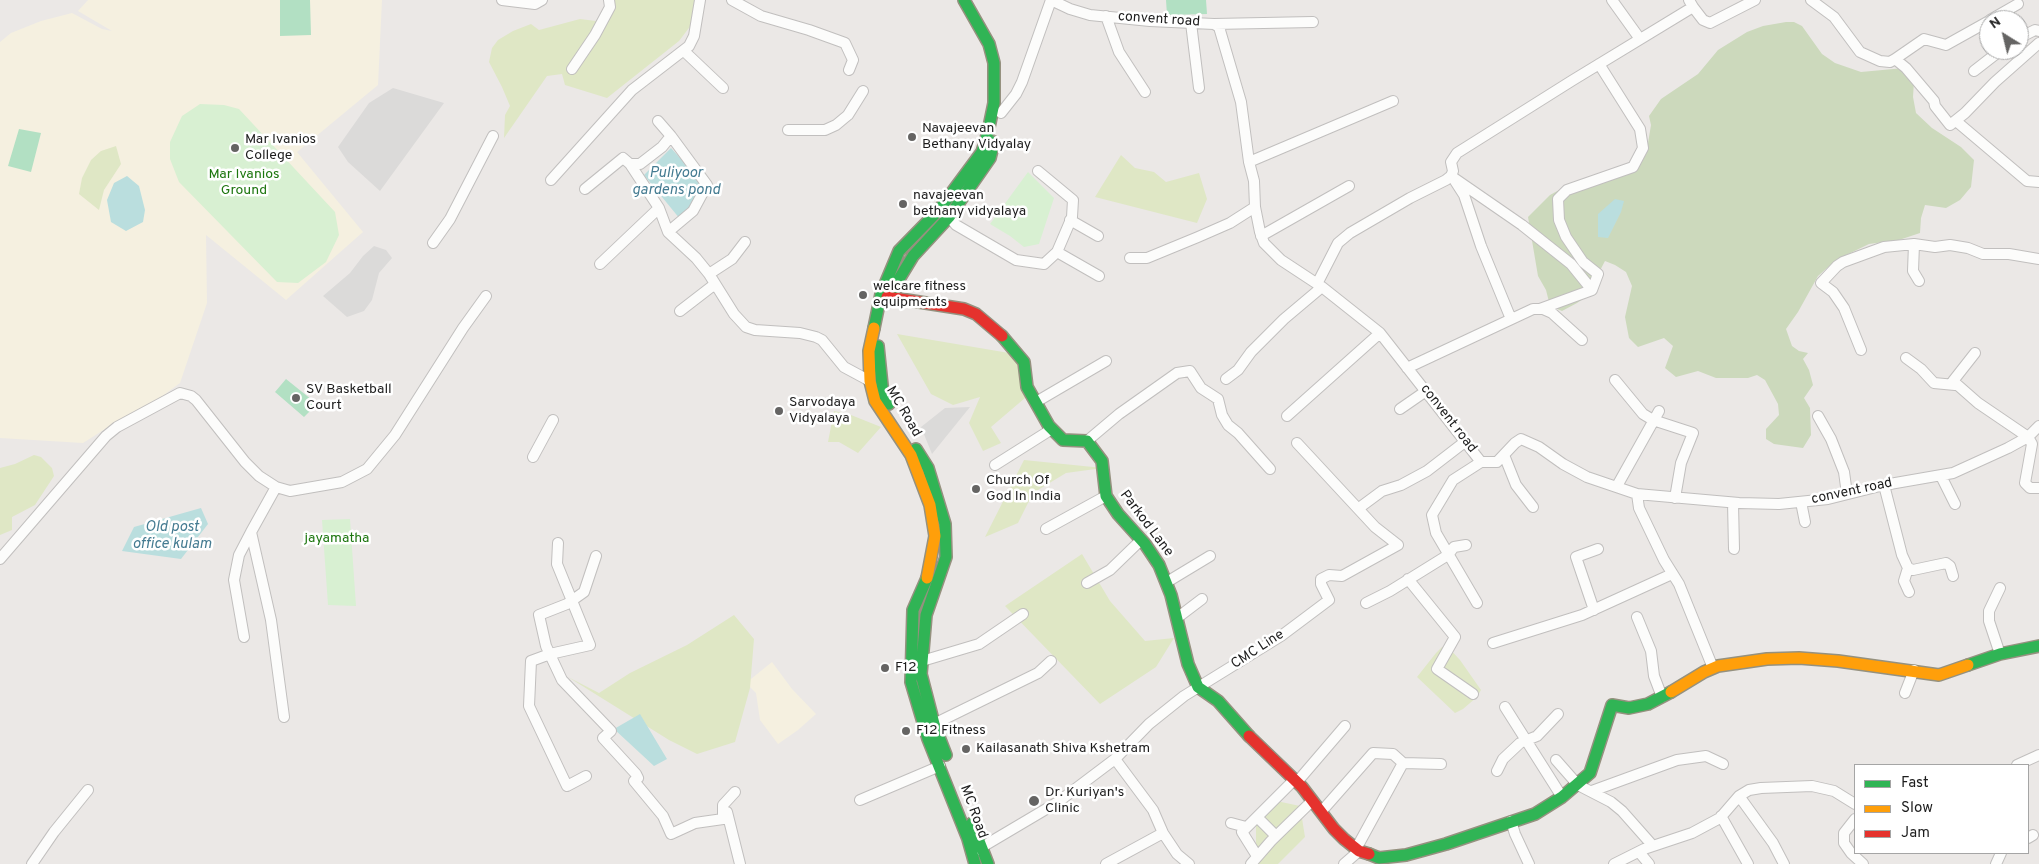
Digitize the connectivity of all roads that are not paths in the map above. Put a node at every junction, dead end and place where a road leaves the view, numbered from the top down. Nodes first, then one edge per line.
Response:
1 (502, 0) edge
2 (542, 0) edge
3 (610, 0) edge
4 (700, 0) edge
5 (732, 0) edge
6 (964, 0) edge
7 (975, 0) edge
8 (1612, 0) edge
9 (1755, 0) edge
10 (1811, 0) edge
11 (1056, 1) edge
12 (1691, 4) edge
13 (2018, 4) dead end
14 (2008, 10) edge
15 (1106, 16) junction
16 (1313, 22) dead end
17 (1191, 23) junction
18 (1214, 24) junction
19 (1979, 26) edge
20 (1640, 39) junction
21 (2039, 43) edge
22 (684, 51) junction
23 (1895, 59) junction
24 (1988, 60) edge
25 (1600, 64) junction
26 (572, 69) dead end
27 (850, 70) dead end
28 (1974, 71) dead end
29 (723, 88) dead end
30 (1199, 88) dead end
31 (862, 91) dead end
32 (1145, 92) dead end
33 (1393, 101) dead end
34 (1001, 113) junction
35 (658, 121) dead end
36 (1956, 121) junction
37 (788, 130) dead end
38 (493, 136) dead end
39 (671, 136) junction
40 (1249, 162) junction
41 (630, 164) junction
42 (1038, 171) dead end
43 (1451, 176) junction
44 (551, 180) dead end
45 (2039, 182) edge
46 (1349, 186) dead end
47 (585, 189) dead end
48 (1255, 207) junction
49 (659, 208) junction
50 (949, 217) junction
51 (1070, 220) junction
52 (668, 232) junction
53 (1098, 236) dead end
54 (1261, 236) junction
55 (745, 242) dead end
56 (433, 244) dead end
57 (1914, 244) junction
58 (1057, 252) junction
59 (1130, 258) dead end
60 (2039, 259) edge
61 (600, 264) dead end
62 (709, 274) junction
63 (1099, 276) dead end
64 (1919, 281) dead end
65 (715, 284) junction
66 (1320, 285) junction
67 (1592, 290) junction
68 (486, 296) dead end
69 (887, 297) junction
70 (1540, 309) junction
71 (680, 311) dead end
72 (1512, 319) junction
73 (1380, 333) junction
74 (1582, 340) dead end
75 (1861, 350) dead end
76 (1975, 353) dead end
77 (1906, 358) dead end
78 (1106, 361) dead end
79 (1407, 368) junction
80 (1226, 379) dead end
81 (1615, 380) dead end
82 (870, 381) junction
83 (1955, 385) junction
84 (1426, 391) junction
85 (1036, 402) junction
86 (1400, 409) dead end
87 (1659, 411) dead end
88 (1287, 416) dead end
89 (1818, 416) dead end
90 (553, 420) dead end
91 (1653, 420) junction
92 (2039, 426) edge
93 (1052, 429) junction
94 (2028, 437) junction
95 (1087, 441) junction
96 (1466, 441) junction
97 (1297, 443) dead end
98 (1504, 455) junction
99 (533, 458) dead end
100 (1481, 462) junction
101 (995, 465) dead end
102 (1270, 468) dead end
103 (1941, 476) junction
104 (1884, 485) junction
105 (1617, 486) junction
106 (276, 487) junction
107 (2039, 488) edge
108 (1637, 494) junction
109 (1847, 494) junction
110 (1106, 496) junction
111 (1676, 498) junction
112 (1801, 502) junction
113 (1733, 503) junction
114 (1955, 504) dead end
115 (1533, 507) dead end
116 (1359, 508) junction
117 (1805, 522) dead end
118 (1046, 529) dead end
119 (251, 532) junction
120 (1141, 540) junction
121 (558, 543) dead end
122 (1466, 545) dead end
123 (1598, 549) dead end
124 (1734, 549) dead end
125 (1448, 555) junction
126 (596, 556) dead end
127 (1210, 556) dead end
128 (0, 559) edge
129 (1908, 568) junction
130 (1672, 574) junction
131 (1953, 576) dead end
132 (1408, 579) junction
133 (1167, 582) junction
134 (1087, 583) dead end
135 (2000, 588) dead end
136 (1909, 592) dead end
137 (1202, 599) dead end
138 (572, 600) junction
139 (1477, 603) dead end
140 (1366, 604) dead end
141 (1594, 610) junction
142 (1023, 614) dead end
143 (1637, 617) dead end
144 (1177, 618) junction
145 (244, 637) dead end
146 (1493, 642) dead end
147 (2039, 646) edge
148 (550, 654) junction
149 (2000, 654) junction
150 (922, 661) junction
151 (1051, 661) dead end
152 (1712, 668) junction
153 (1914, 670) junction
154 (1198, 687) junction
155 (1905, 693) dead end
156 (1473, 694) dead end
157 (1662, 697) junction
158 (1505, 707) dead end
159 (1558, 714) dead end
160 (284, 717) dead end
161 (934, 724) junction
162 (1345, 726) dead end
163 (1526, 740) junction
164 (2039, 755) edge
165 (1115, 759) junction
166 (1556, 760) dead end
167 (1403, 763) junction
168 (1441, 764) dead end
169 (1723, 764) dead end
170 (2019, 764) edge
171 (940, 766) junction
172 (1497, 771) dead end
173 (586, 776) dead end
174 (1295, 781) junction
175 (1578, 785) junction
176 (88, 790) dead end
177 (1592, 791) junction
178 (735, 792) dead end
179 (1739, 796) junction
180 (1562, 797) junction
181 (860, 800) dead end
182 (1312, 801) junction
183 (1854, 803) edge
184 (727, 812) dead end
185 (1321, 812) junction
186 (1721, 816) junction
187 (1257, 817) junction
188 (1511, 820) junction
189 (1854, 820) edge
190 (1231, 823) dead end
191 (1246, 827) junction
192 (1163, 832) junction
193 (1276, 836) junction
194 (1653, 846) junction
195 (1357, 850) junction
196 (1639, 852) junction
197 (975, 858) edge
198 (1254, 860) edge
199 (1394, 860) edge
200 (987, 862) edge
201 (1619, 863) edge
202 (32, 864) edge
203 (740, 864) edge
204 (1106, 864) edge
205 (1189, 864) edge
206 (1344, 864) edge
207 (1529, 864) edge
208 (1649, 864) edge
209 (1748, 864) edge
210 (1784, 864) edge
211 (1863, 864) edge

1 - 2 street
3 - 26 street
4 - 22 street
5 - 27 street
6 - 82 main road, MC Road
7 - 34 main road, MC Road
8 - 20 street
9 - 12 street
10 - 23 street
11 - 15 street, convent road
11 - 34 street
12 - 20 street
13 - 14 street
15 - 17 street, convent road
15 - 32 street
16 - 18 street
17 - 18 street, convent road
17 - 30 street
18 - 40 street, convent road
19 - 23 street
20 - 25 street
21 - 36 street
22 - 29 street
22 - 44 street
23 - 36 street
24 - 28 street
25 - 43 street
25 - 67 street
31 - 37 street
33 - 40 street
34 - 50 main road, MC Road
35 - 39 street
36 - 45 street
38 - 56 street
39 - 41 street
39 - 52 street
40 - 48 street, convent road
41 - 47 street
41 - 49 street
42 - 51 street
43 - 66 street
43 - 67 street
43 - 72 street
46 - 54 street
48 - 54 street, convent road
48 - 59 street
49 - 52 street
49 - 61 street
50 - 58 street
50 - 69 main road, MC Road
51 - 53 street
51 - 58 street
52 - 62 street
54 - 66 street, convent road
55 - 62 street
57 - 60 street
57 - 64 street
57 - 75 street
58 - 63 street
62 - 65 street
65 - 71 street
65 - 82 street
66 - 73 street, convent road
66 - 80 street
67 - 70 street
68 - 106 street
69 - 85 main road
69 - 150 main road, MC Road
70 - 72 street
70 - 74 street
72 - 79 street
73 - 79 street, convent road
73 - 88 street
76 - 83 street
77 - 83 street
78 - 85 street
79 - 84 street, convent road
81 - 91 street
82 - 171 main road, MC Road
83 - 94 street
84 - 86 street
84 - 96 street, convent road
85 - 93 main road
87 - 91 street
89 - 109 street
90 - 99 street
91 - 105 street
91 - 111 street
92 - 94 street, convent road
93 - 95 main road
93 - 101 street
94 - 103 street, convent road
94 - 107 street
95 - 102 street
95 - 110 main road, Parkod Lane
96 - 100 street, convent road
96 - 116 street
97 - 116 street, CMC Line
98 - 100 street, convent road
98 - 105 street, convent road
98 - 115 street
100 - 125 street
103 - 104 street, convent road
103 - 114 street
104 - 109 street, convent road
104 - 129 street
105 - 108 street, convent road
106 - 119 street
106 - 128 street
108 - 111 street, convent road
108 - 130 street
109 - 112 street, convent road
110 - 118 street
110 - 120 main road, Parkod Lane
111 - 113 street, convent road
112 - 113 street, convent road
112 - 117 street
113 - 124 street
116 - 154 street, CMC Line
119 - 145 street
119 - 160 street
120 - 133 main road, Parkod Lane
120 - 134 street
121 - 138 street
122 - 125 street
123 - 141 street
125 - 132 street
125 - 139 street
126 - 138 street
127 - 133 street
129 - 131 street
129 - 136 street
130 - 141 street
130 - 152 street
132 - 140 street
132 - 156 street
133 - 144 main road, Parkod Lane
135 - 149 street
137 - 144 street
138 - 148 street
138 - 148 street
141 - 146 street
142 - 150 street
143 - 157 street
144 - 154 main road, Parkod Lane
147 - 149 main road
148 - 173 street
148 - 178 street
149 - 153 main road
150 - 161 main road, MC Road
151 - 161 street
152 - 153 main road
152 - 157 main road
153 - 155 street
154 - 165 street, CMC Line
154 - 174 main road
157 - 175 main road
158 - 163 street
159 - 163 street
161 - 197 main road, MC Road
162 - 174 street
163 - 172 street
163 - 180 street
164 - 170 street
165 - 192 street
165 - 197 street, CMC Line
166 - 175 street
167 - 168 street
167 - 185 street
167 - 195 street
169 - 177 street
171 - 181 street
171 - 197 main road, MC Road
174 - 182 main road
174 - 187 street
175 - 177 street
175 - 180 main road
176 - 202 street
177 - 194 street
179 - 183 street
179 - 186 street
179 - 210 street
180 - 188 main road
182 - 185 main road
182 - 193 street
184 - 203 street
185 - 195 main road
186 - 194 street
186 - 209 street
187 - 191 street
187 - 193 street
188 - 199 main road
188 - 207 street
189 - 211 street
190 - 191 street
191 - 198 street
192 - 204 street
192 - 205 street
193 - 198 street
194 - 196 street
195 - 199 main road
195 - 206 street
196 - 201 street
196 - 208 street
197 - 200 main road, MC Road

